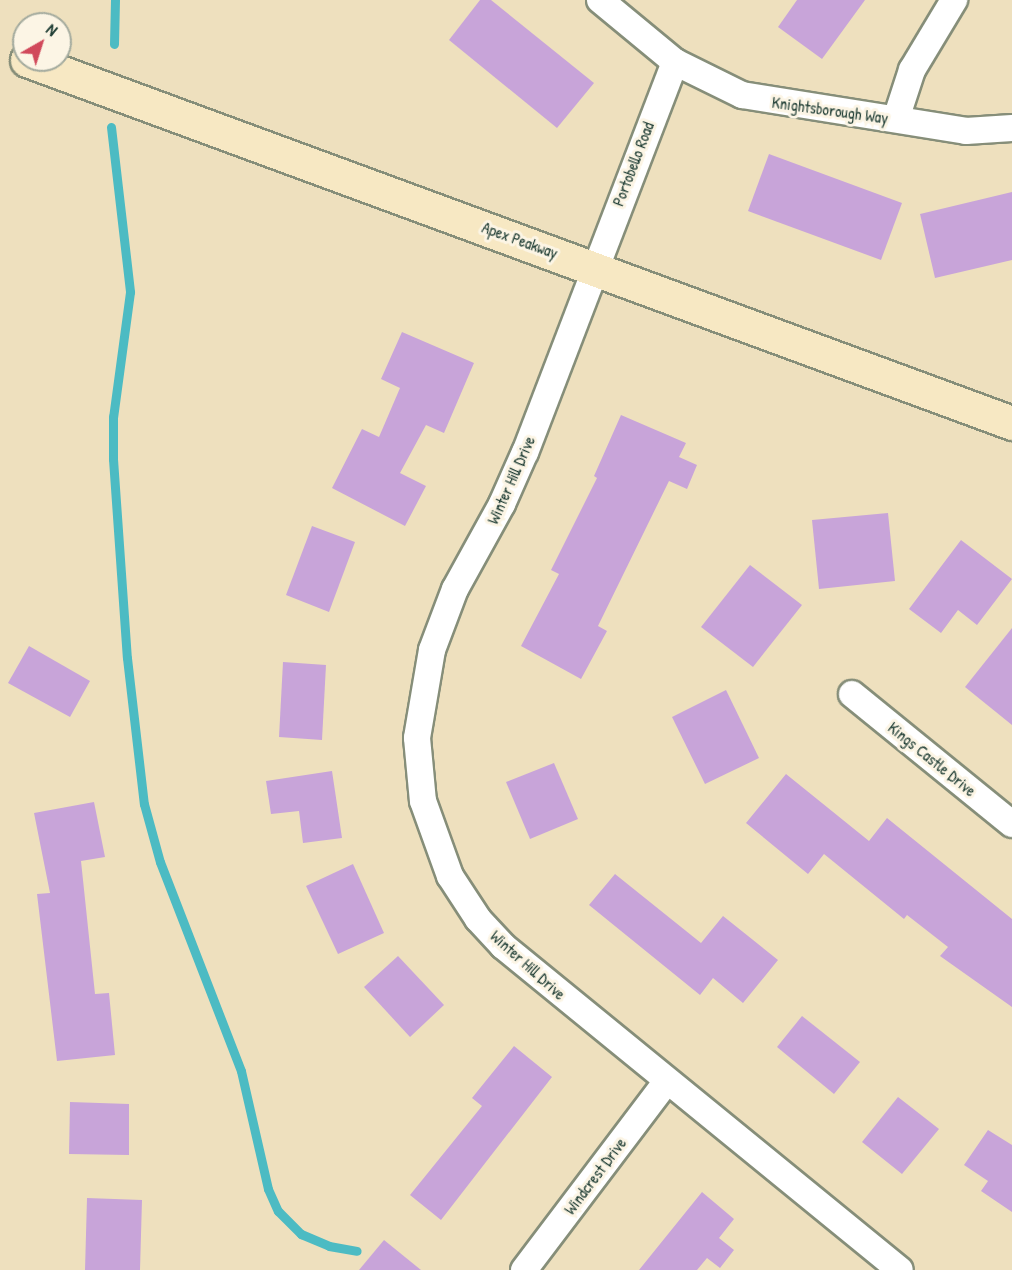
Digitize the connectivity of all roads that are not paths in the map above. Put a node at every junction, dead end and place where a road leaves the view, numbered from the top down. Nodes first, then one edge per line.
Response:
1 (600, 0) edge
2 (954, 0) edge
3 (675, 62) junction
4 (58, 72) edge
5 (896, 119) junction
6 (1012, 128) edge
7 (595, 267) junction
8 (1012, 423) edge
9 (852, 694) dead end
10 (1012, 824) edge
11 (666, 1082) junction
12 (524, 1270) edge
13 (900, 1270) edge

1 - 3 street, Knightsborough Way
2 - 5 street, Knightsborough Way
3 - 5 street, Knightsborough Way
3 - 7 street, Portobello Road
4 - 7 main road, Apex Peakway
5 - 6 street
7 - 8 main road, Apex Peakway
7 - 11 street, Winter Hill Drive
9 - 10 street, Kings Castle Drive
11 - 12 street, Windcrest Drive
11 - 13 street, Winter Hill Drive

